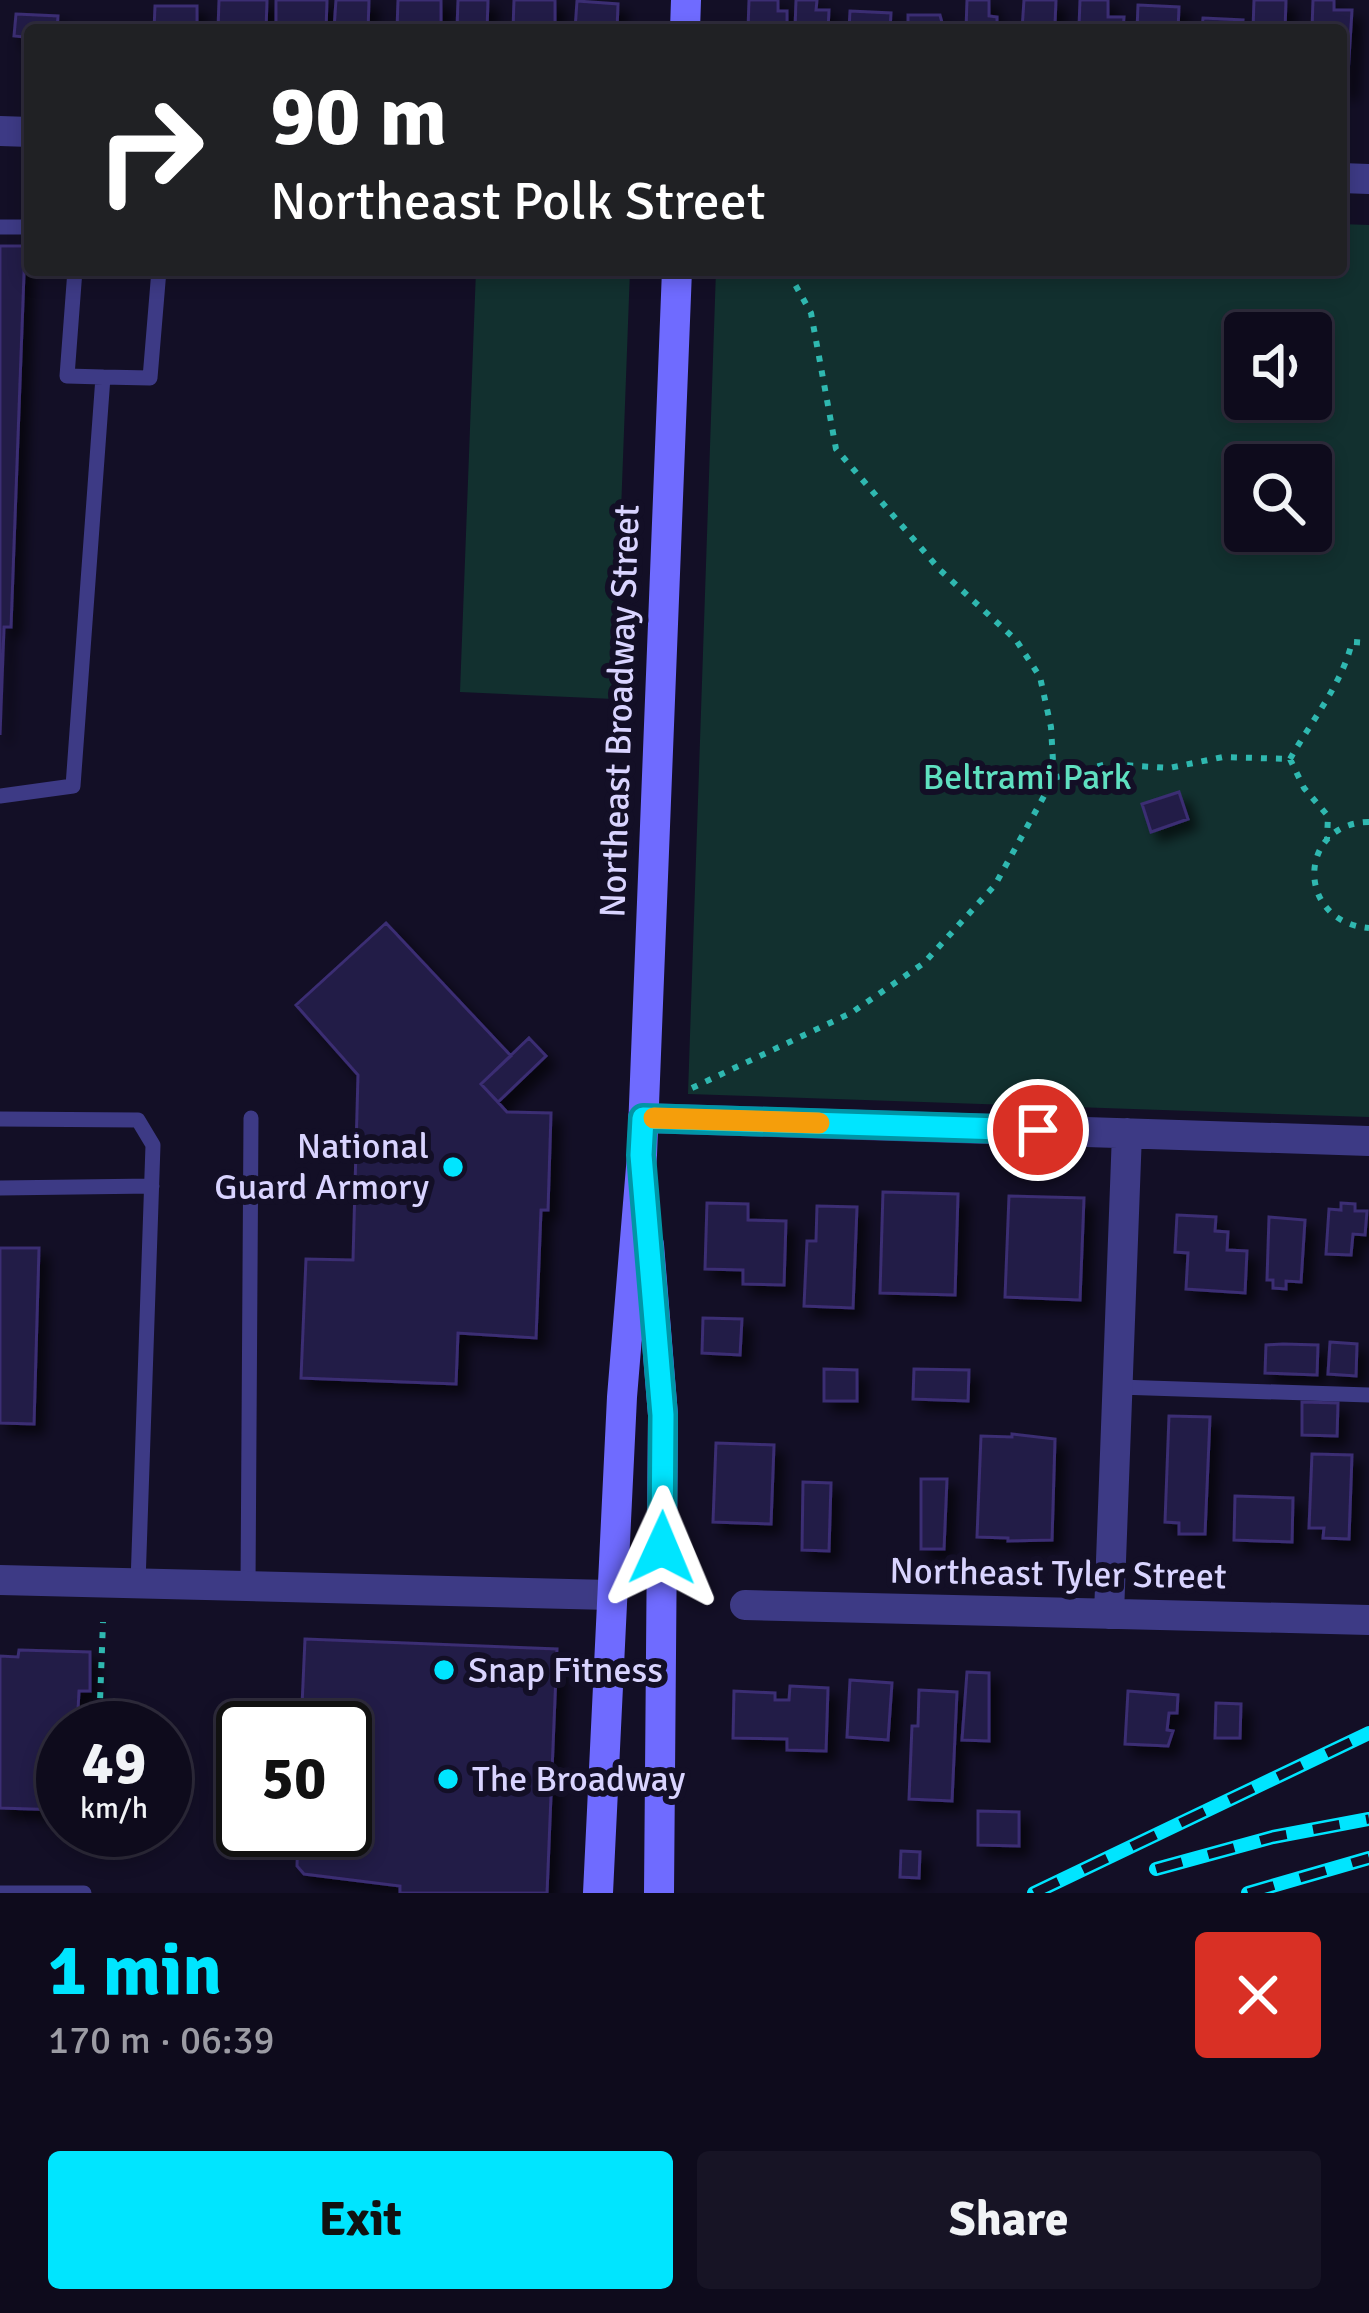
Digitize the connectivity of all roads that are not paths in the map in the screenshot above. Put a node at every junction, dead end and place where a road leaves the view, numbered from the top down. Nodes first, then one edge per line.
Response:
1 (72, 276) edge
2 (158, 276) edge
3 (677, 276) edge
4 (103, 376) junction
5 (0, 796) edge
6 (251, 1118) dead end
7 (643, 1118) junction
8 (0, 1119) edge
9 (1127, 1133) junction
10 (1369, 1141) edge
11 (641, 1155) junction
12 (152, 1186) junction
13 (0, 1188) edge
14 (1118, 1388) junction
15 (1369, 1395) edge
16 (0, 1580) edge
17 (138, 1583) junction
18 (248, 1586) junction
19 (610, 1595) junction
20 (745, 1604) dead end
21 (1109, 1614) junction
22 (1369, 1620) edge
23 (84, 1892) edge
24 (0, 1893) edge
25 (598, 1893) edge
26 (659, 1893) edge

1 - 4 lane
2 - 4 lane
3 - 7 main road, Northeast Broadway Street
4 - 5 lane
6 - 18 lane
7 - 9 street
7 - 11 main road, Northeast Broadway Street
8 - 12 lane
9 - 10 street
9 - 14 street
11 - 19 main road, Northeast Broadway Street
11 - 26 main road, Northeast Broadway Street
12 - 13 lane
12 - 17 lane
14 - 15 lane
14 - 21 street
16 - 17 street
17 - 18 street
18 - 19 street
19 - 25 main road, Northeast Broadway Street
20 - 21 street, Northeast Tyler Street
21 - 22 street, Northeast Tyler Street
23 - 24 lane

